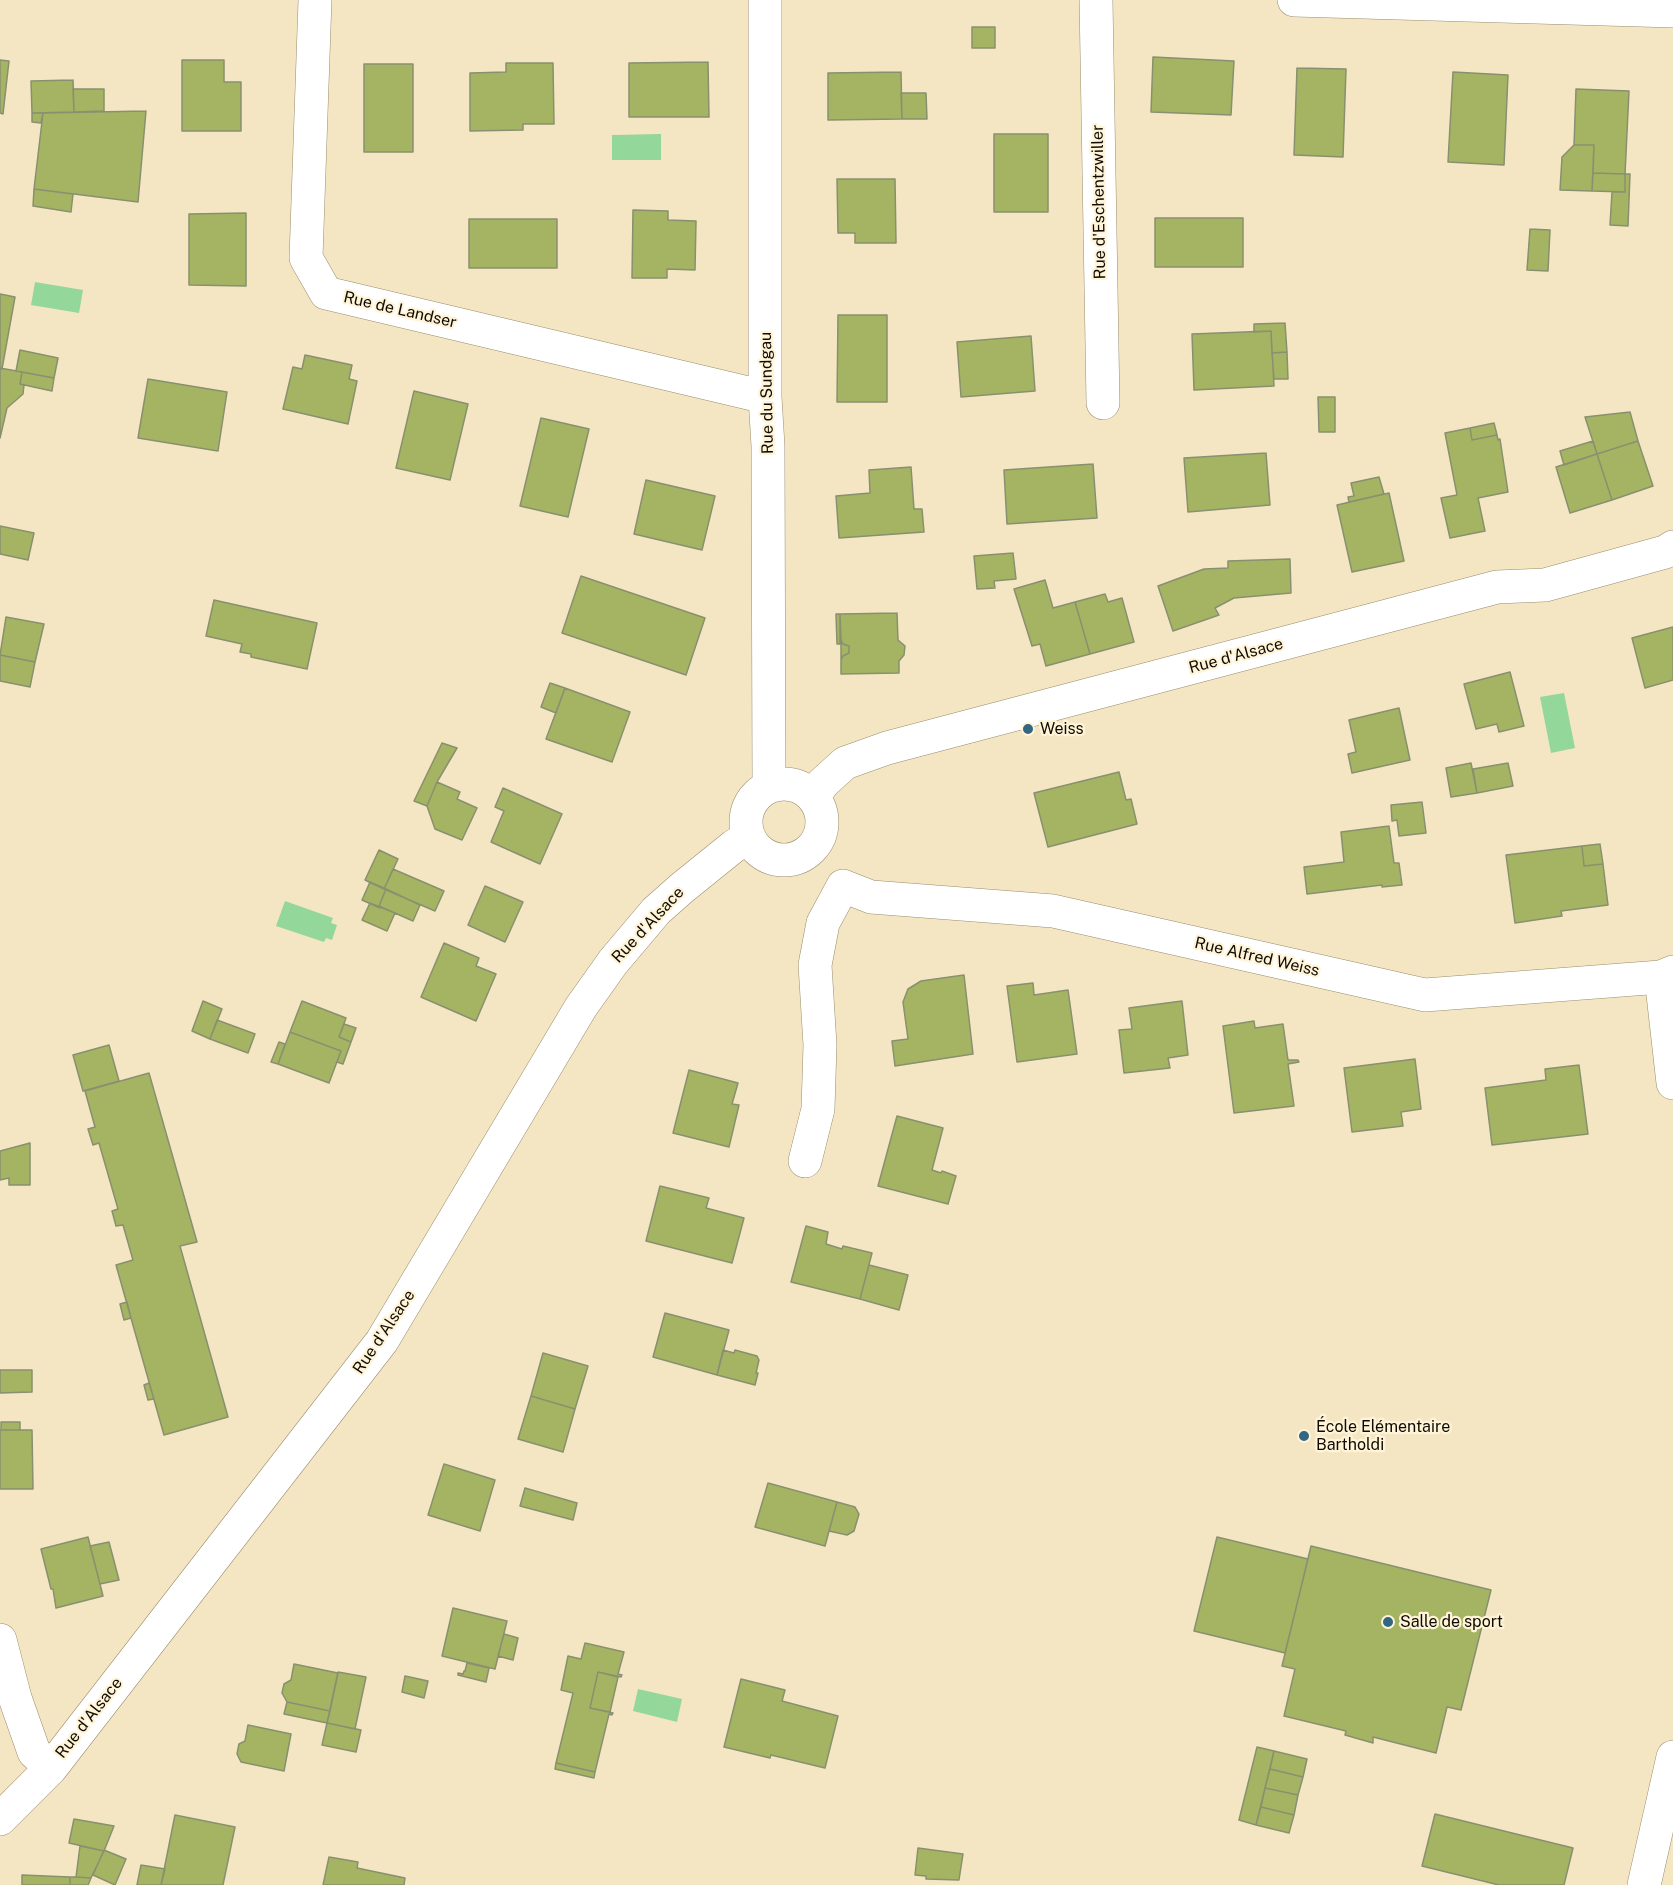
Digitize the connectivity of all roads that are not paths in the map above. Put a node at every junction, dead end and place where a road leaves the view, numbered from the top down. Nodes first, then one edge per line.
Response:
1 (315, 0) edge
2 (765, 0) edge
3 (1096, 0) edge
4 (1294, 0) edge
5 (1673, 11) edge
6 (765, 397) junction
7 (1103, 403) dead end
8 (1673, 548) edge
9 (769, 786) junction
10 (814, 796) junction
11 (749, 837) junction
12 (810, 851) junction
13 (843, 886) junction
14 (1667, 975) edge
15 (1673, 1083) edge
16 (805, 1161) dead end
17 (0, 1640) edge
18 (1673, 1757) edge
19 (51, 1768) junction
20 (0, 1819) edge
21 (1644, 1885) edge

1 - 6 street, Rue de Landser
2 - 6 street, Rue du Sundgau
3 - 7 street, Rue d'Eschentzwiller
4 - 5 street
6 - 9 street, Rue du Sundgau
8 - 10 street, Rue d'Alsace
9 - 10 street
9 - 11 street
10 - 12 street
11 - 12 street
11 - 19 street, Rue d'Alsace
12 - 13 street, Rue Alfred Weiss
13 - 14 street, Rue Alfred Weiss
13 - 16 street
14 - 15 street
17 - 19 street
18 - 21 street
19 - 20 street, Rue d'Alsace

